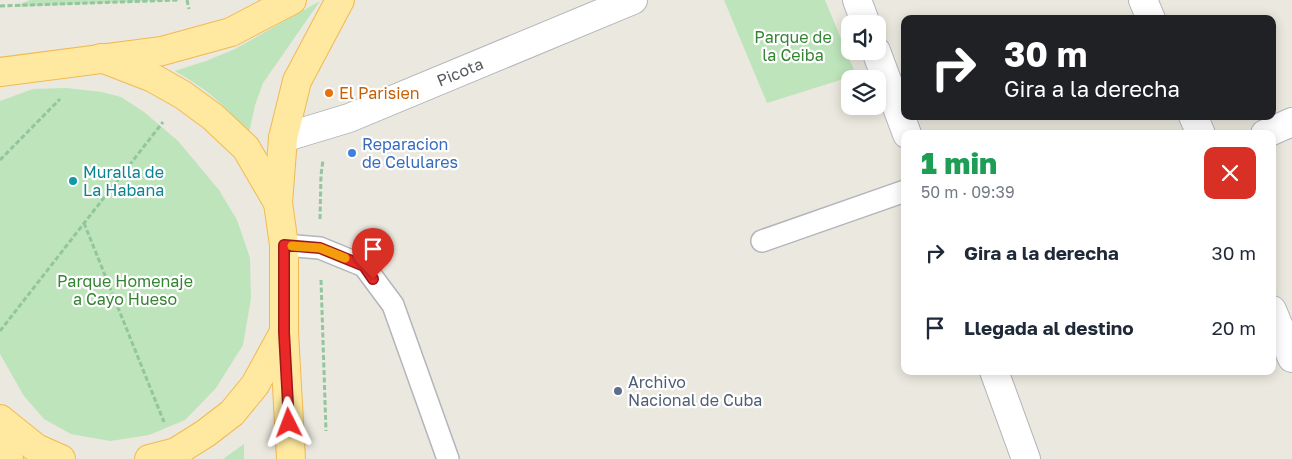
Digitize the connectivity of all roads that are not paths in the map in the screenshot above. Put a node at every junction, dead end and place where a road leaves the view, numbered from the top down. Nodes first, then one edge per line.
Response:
1 (292, 0) edge
2 (340, 0) edge
3 (633, 0) edge
4 (857, 0) edge
5 (1143, 0) edge
6 (863, 15) edge
7 (1149, 15) edge
8 (101, 58) junction
9 (879, 60) edge
10 (0, 72) edge
11 (901, 118) edge
12 (1292, 122) edge
13 (1274, 130) edge
14 (283, 138) junction
15 (901, 192) edge
16 (278, 203) junction
17 (762, 241) dead end
18 (284, 245) junction
19 (1276, 320) edge
20 (284, 332) junction
21 (1292, 358) edge
22 (995, 375) edge
23 (0, 419) edge
24 (0, 439) edge
25 (9, 459) edge
26 (61, 459) edge
27 (149, 459) edge
28 (291, 459) edge
29 (448, 459) edge
30 (1026, 459) edge

1 - 8 main road
2 - 14 main road
3 - 14 street, Picota
4 - 6 street
5 - 7 street
8 - 10 main road
8 - 16 main road
9 - 11 street
12 - 13 street
14 - 16 main road
15 - 17 lane
16 - 18 main road
18 - 20 main road
18 - 29 lane
19 - 21 street
20 - 27 main road
20 - 28 main road
22 - 30 street
23 - 26 main road
24 - 25 main road

